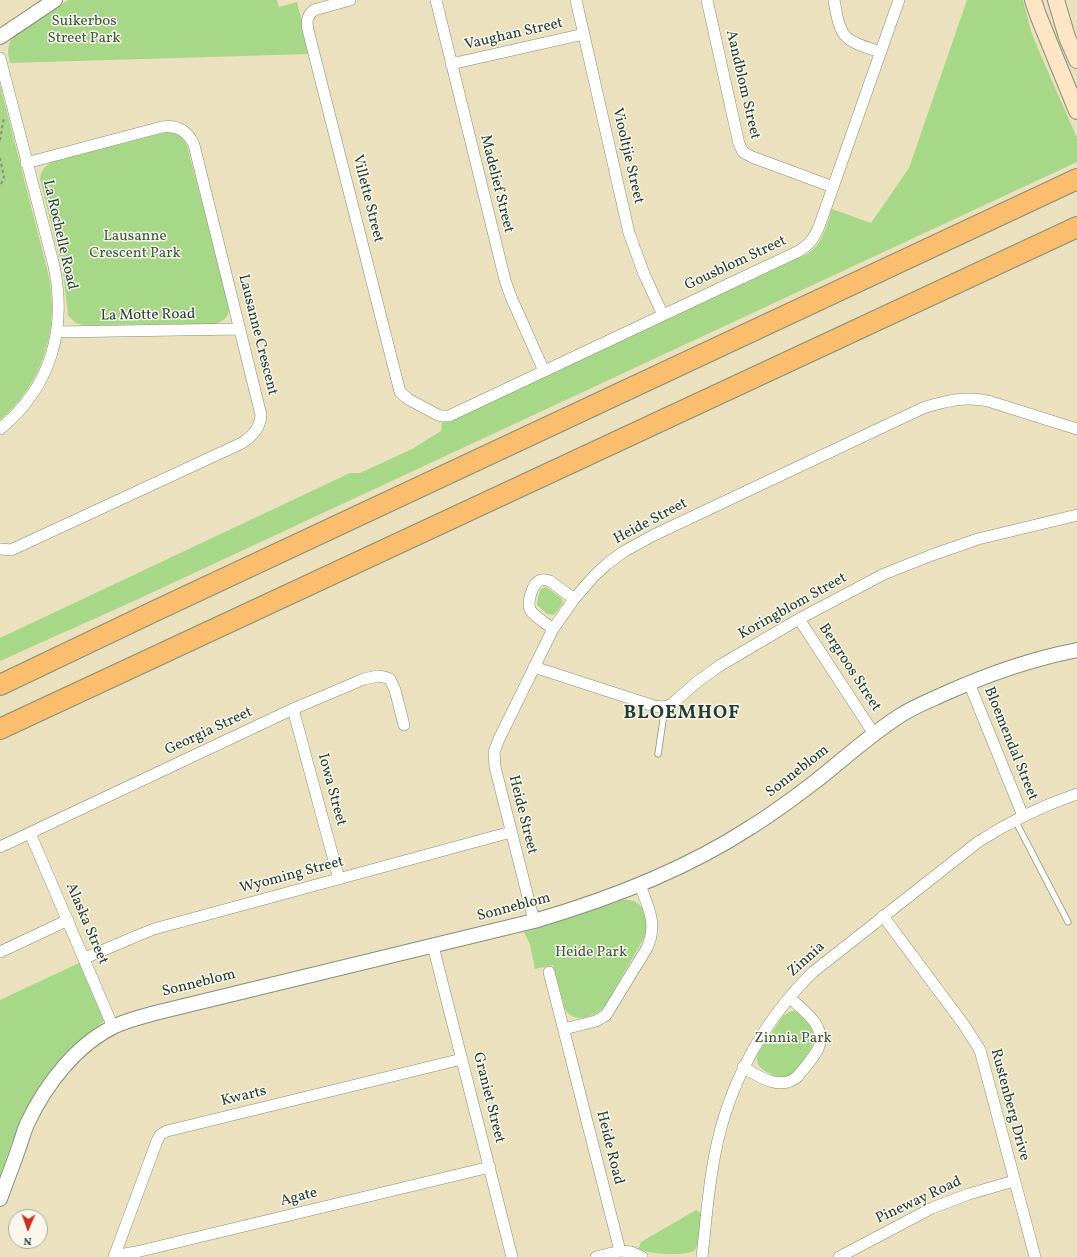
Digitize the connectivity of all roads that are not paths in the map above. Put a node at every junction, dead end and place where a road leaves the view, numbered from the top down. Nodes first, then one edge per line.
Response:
1 (55, 0) edge
2 (350, 0) edge
3 (436, 0) edge
4 (576, 0) edge
5 (707, 0) edge
6 (834, 0) edge
7 (899, 0) edge
8 (1033, 0) edge
9 (1056, 0) edge
10 (584, 34) junction
11 (0, 37) edge
12 (881, 52) junction
13 (0, 58) edge
14 (1077, 60) edge
15 (451, 64) junction
16 (1077, 110) edge
17 (26, 163) junction
18 (1077, 180) edge
19 (833, 187) junction
20 (1077, 227) edge
21 (663, 315) junction
22 (240, 329) junction
23 (56, 332) junction
24 (544, 371) junction
25 (438, 415) joint
26 (0, 429) edge
27 (1077, 429) edge
28 (1077, 515) edge
29 (0, 548) edge
30 (574, 599) junction
31 (157, 610) junction
32 (798, 619) junction
33 (553, 629) junction
34 (1077, 650) edge
35 (534, 667) junction
36 (0, 673) edge
37 (969, 683) junction
38 (0, 685) edge
39 (665, 706) junction
40 (294, 709) junction
41 (404, 725) dead end
42 (1, 728) edge
43 (874, 734) junction
44 (658, 754) dead end
45 (1077, 794) edge
46 (1019, 818) junction
47 (511, 832) junction
48 (30, 833) junction
49 (0, 847) edge
50 (339, 879) junction
51 (640, 885) junction
52 (883, 916) junction
53 (68, 920) junction
54 (534, 921) junction
55 (1068, 922) dead end
56 (434, 946) junction
57 (0, 952) edge
58 (85, 958) junction
59 (549, 972) dead end
60 (790, 998) junction
61 (113, 1027) junction
62 (564, 1029) junction
63 (462, 1059) junction
64 (743, 1067) junction
65 (490, 1167) junction
66 (1014, 1181) junction
67 (0, 1199) edge
68 (620, 1251) junction
69 (114, 1257) edge
70 (512, 1257) edge
71 (596, 1257) edge
72 (642, 1257) edge
73 (702, 1257) edge
74 (839, 1257) edge
75 (1035, 1257) edge

1 - 11 street
2 - 25 street, Villette Street
3 - 15 street, Madelief Street
4 - 10 street, Viooltjie Street
5 - 19 street, Aandblom Street
6 - 12 street
7 - 12 street, Gousblom Street
8 - 16 main road
9 - 14 main road
10 - 15 street, Vaughan Street
10 - 21 street, Viooltjie Street
12 - 19 street, Gousblom Street
13 - 17 street, La Rochelle Road
15 - 24 street, Madelief Street
17 - 22 street, Lausanne Crescent
17 - 23 street, La Rochelle Road
18 - 31 highway
19 - 21 street, Gousblom Street
20 - 42 highway
21 - 24 street, Gousblom Street
22 - 23 street, La Motte Road
22 - 29 street, Lausanne Crescent
23 - 26 street, La Rochelle Road
24 - 25 street, Gousblom Street
27 - 30 street, Heide Street
28 - 32 street, Koringblom Street
30 - 33 street, Heide Street
30 - 33 street
31 - 36 highway
31 - 38 highway
32 - 39 street, Koringblom Street
32 - 43 street, Bergroos Street
33 - 35 street, Heide Street
34 - 37 street, Sonneblom
35 - 39 street
35 - 47 street, Heide Street
37 - 43 street, Sonneblom
37 - 46 street, Bloemendal Street
39 - 44 lane
40 - 41 street, Georgia Street
40 - 48 street, Georgia Street
40 - 50 street, Iowa Street
43 - 51 street, Sonneblom
45 - 46 street, Zinnia
46 - 52 street, Zinnia
46 - 55 lane
47 - 50 street, Wyoming Street
47 - 54 street, Heide Street
48 - 49 street, Georgia Street
48 - 53 street, Alaska Street
50 - 58 street, Wyoming Street
51 - 54 street, Sonneblom
51 - 62 street
52 - 60 street, Zinnia
52 - 66 street, Rustenberg Drive
53 - 57 street
53 - 58 street, Alaska Street
54 - 56 street, Sonneblom
56 - 61 street, Sonneblom
56 - 63 street, Graniet Street
58 - 61 street, Alaska Street
59 - 62 street, Heide Road
60 - 64 street, Zinnia
60 - 64 street
61 - 67 street, Sonneblom
62 - 68 street, Heide Road
63 - 65 street, Graniet Street
63 - 69 street, Kwarts
64 - 73 street, Zinnia
65 - 69 street, Agate
65 - 70 street, Graniet Street
66 - 74 street, Pineway Road
66 - 75 street, Rustenberg Drive
68 - 71 street
68 - 72 street

